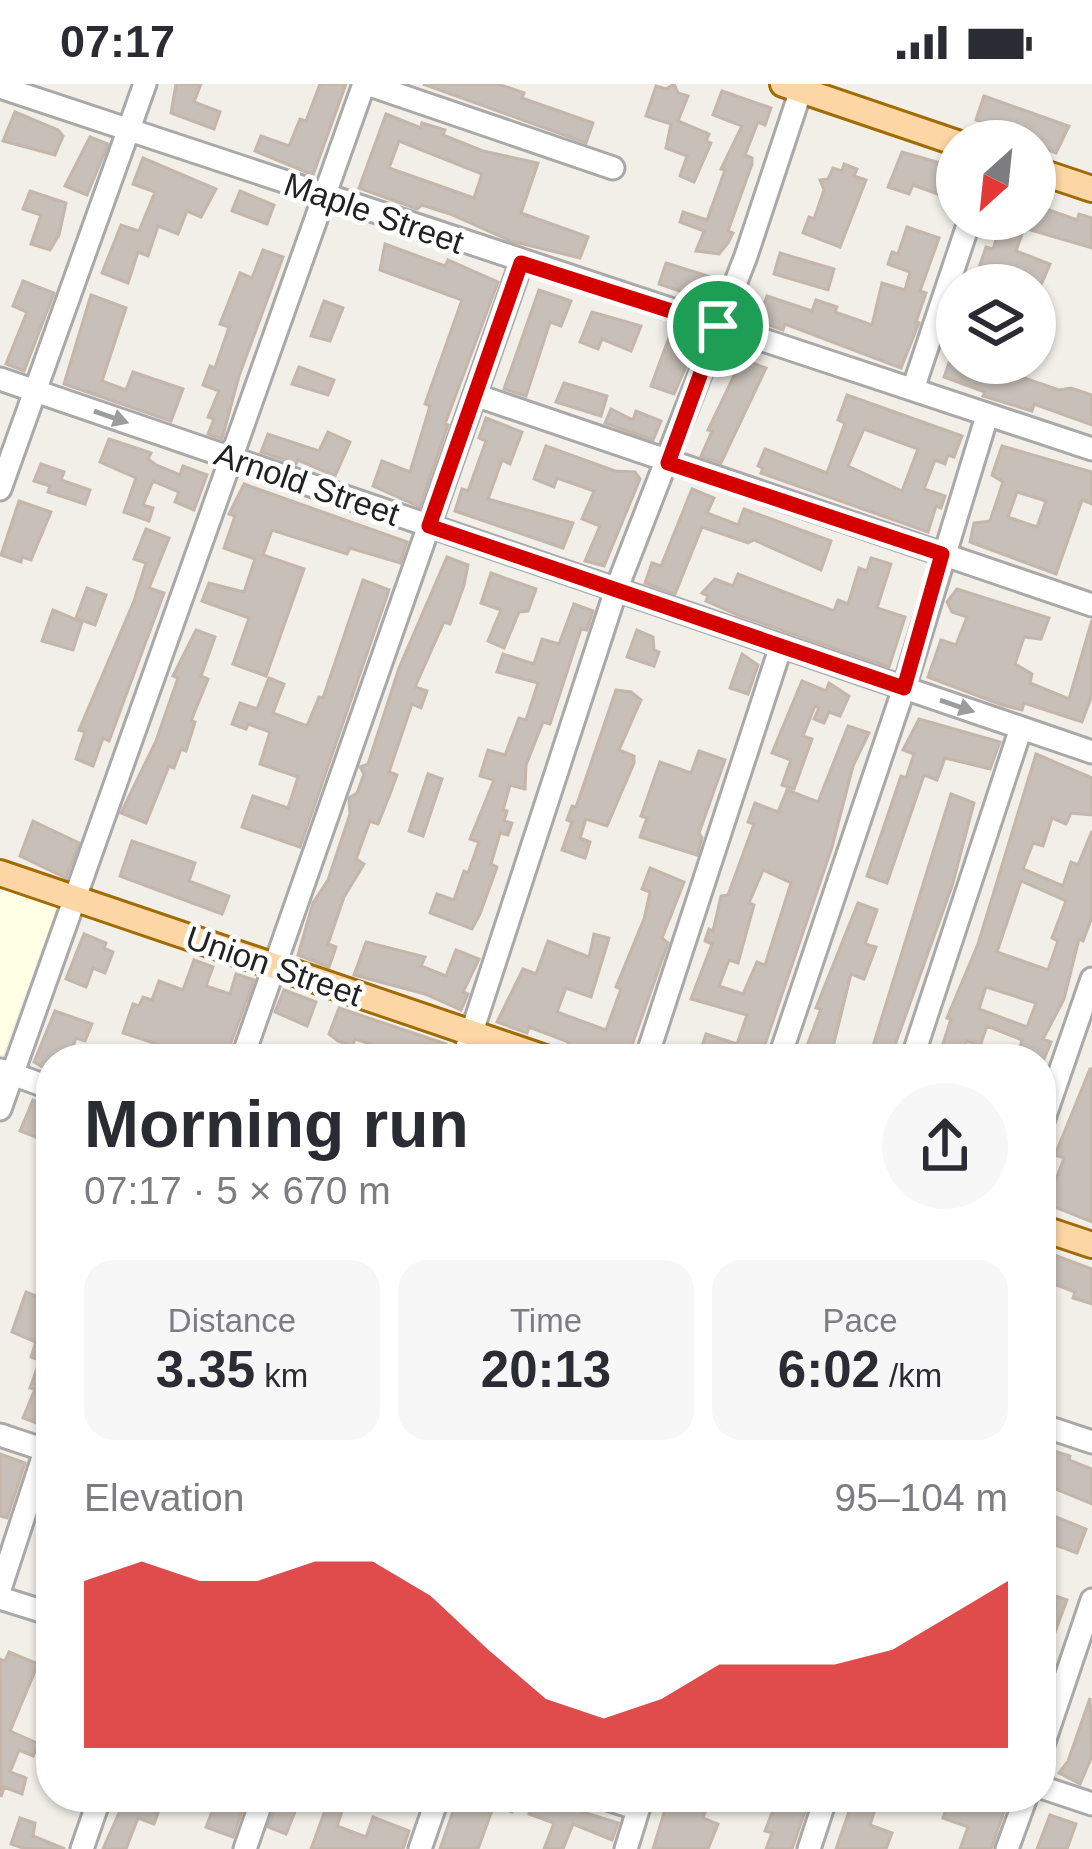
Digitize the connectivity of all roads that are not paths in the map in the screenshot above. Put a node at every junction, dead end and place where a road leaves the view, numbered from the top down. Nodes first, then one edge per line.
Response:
1 (145, 84) edge
2 (366, 84) edge
3 (0, 87) edge
4 (792, 87) edge
5 (128, 130) junction
6 (936, 136) edge
7 (614, 168) dead end
8 (1056, 177) edge
9 (1092, 189) edge
10 (324, 196) junction
11 (963, 240) edge
12 (521, 263) junction
13 (718, 326) junction
14 (0, 379) edge
15 (913, 388) junction
16 (35, 392) junction
17 (475, 394) junction
18 (987, 416) junction
19 (1092, 448) edge
20 (231, 458) junction
21 (668, 463) junction
22 (0, 489) edge
23 (429, 526) junction
24 (942, 554) junction
25 (616, 590) junction
26 (1092, 605) edge
27 (782, 646) junction
28 (904, 688) junction
29 (1021, 728) junction
30 (1092, 752) edge
31 (0, 873) edge
32 (74, 899) junction
33 (274, 966) junction
34 (1092, 979) edge
35 (471, 1033) junction
36 (247, 1044) edge
37 (468, 1044) edge
38 (504, 1044) edge
39 (651, 1044) edge
40 (783, 1044) edge
41 (917, 1044) edge
42 (6, 1072) edge
43 (36, 1083) edge
44 (1056, 1083) edge
45 (0, 1109) edge
46 (1056, 1233) edge
47 (1092, 1245) edge
48 (1056, 1430) edge
49 (0, 1435) edge
50 (36, 1442) edge
51 (1092, 1442) edge
52 (36, 1484) edge
53 (0, 1593) edge
54 (1092, 1600) edge
55 (36, 1609) edge
56 (1056, 1707) edge
57 (1056, 1792) edge
58 (1092, 1804) edge
59 (95, 1812) edge
60 (258, 1812) edge
61 (433, 1812) edge
62 (637, 1812) edge
63 (821, 1812) edge
64 (1021, 1812) edge
65 (82, 1849) edge
66 (245, 1849) edge
67 (420, 1849) edge
68 (626, 1849) edge
69 (808, 1849) edge
70 (1007, 1849) edge

1 - 5 street
2 - 7 street
2 - 10 street
3 - 5 street, Maple Street
4 - 6 main road
4 - 13 street
5 - 10 street, Maple Street
5 - 16 street
8 - 9 main road
10 - 12 street, Maple Street
10 - 20 street
11 - 15 street
12 - 13 street, Maple Street
12 - 17 street
13 - 15 street, Maple Street
13 - 21 street
14 - 16 street, Arnold Street
15 - 18 street, Maple Street
16 -> 20 street, Arnold Street
16 - 22 street
17 - 21 street
17 - 23 street
18 - 19 street, Maple Street
18 - 24 street
20 - 23 street, Arnold Street
20 - 32 street
21 - 24 street
21 - 25 street
23 - 25 street, Arnold Street
23 - 33 street
24 - 26 street
24 - 28 street
25 - 27 street, Arnold Street
25 - 35 street
27 - 28 street, Arnold Street
27 - 39 street
28 -> 29 street, Arnold Street
28 - 40 street
29 - 30 street, Arnold Street
29 - 41 street
31 - 32 main road, Union Street
32 - 33 main road, Union Street
32 - 42 street
33 - 35 main road, Union Street
33 - 36 street
34 - 44 street
35 - 37 street
35 - 38 main road, Union Street
42 - 43 street
42 - 45 street
46 - 47 main road
48 - 51 street
49 - 50 street
52 - 53 street
53 - 55 street
54 - 56 street
57 - 58 street
59 - 65 street
60 - 66 street
61 - 67 street
62 - 68 street
63 - 69 street
64 - 70 street

